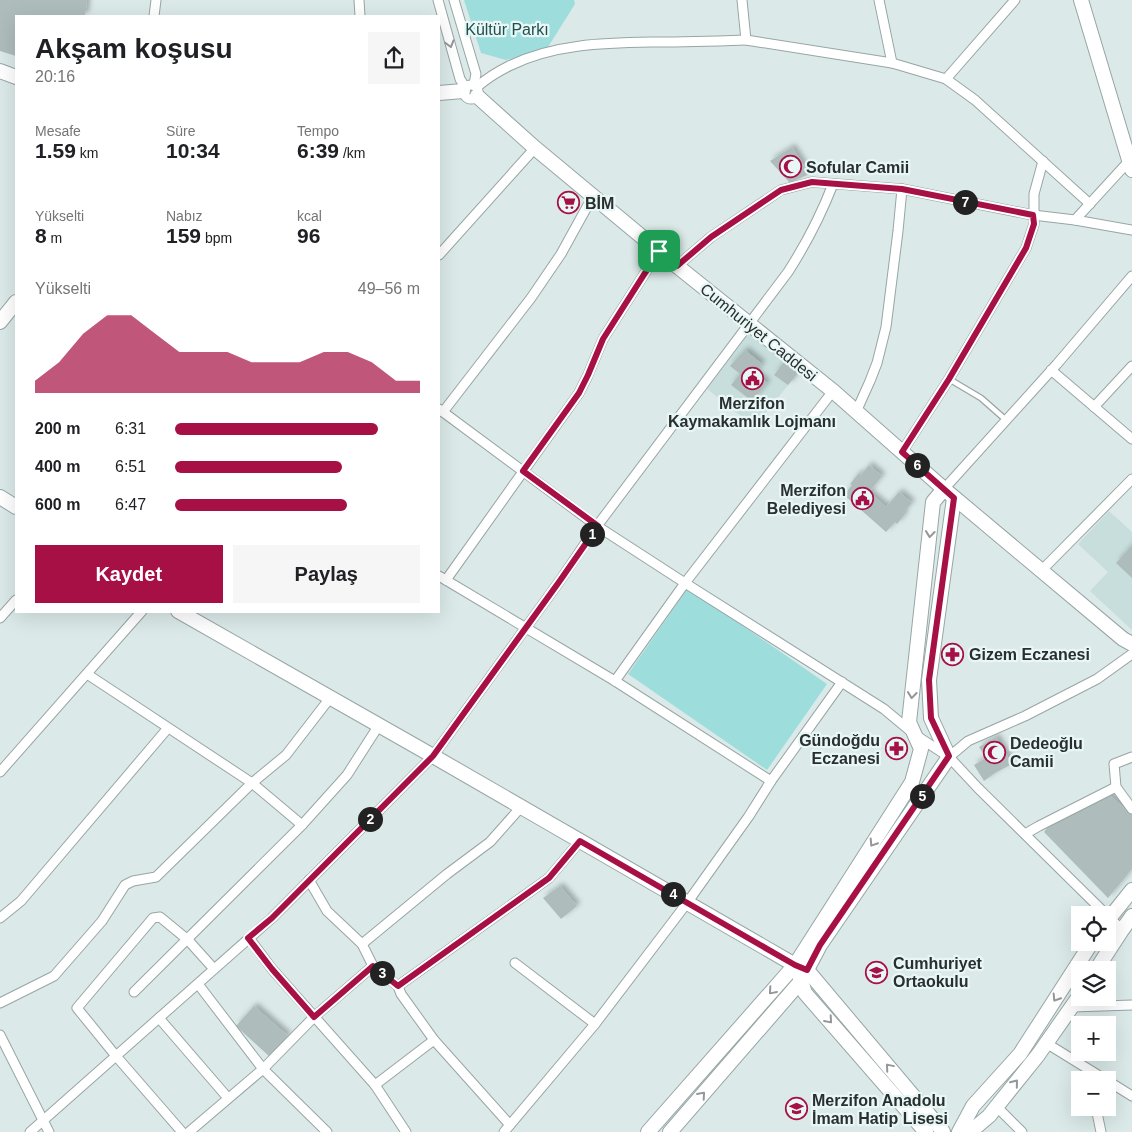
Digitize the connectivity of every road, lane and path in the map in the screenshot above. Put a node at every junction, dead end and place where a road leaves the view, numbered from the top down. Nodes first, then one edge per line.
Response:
1 (156, 0) edge
2 (359, 0) edge
3 (438, 0) edge
4 (454, 0) edge
5 (742, 0) edge
6 (879, 0) edge
7 (1015, 0) edge
8 (1081, 0) edge
9 (154, 15) edge
10 (360, 15) edge
11 (746, 40) junction
12 (892, 63) junction
13 (0, 71) edge
14 (15, 77) edge
15 (946, 79) junction
16 (471, 89) junction
17 (440, 93) edge
18 (536, 148) junction
19 (1042, 161) junction
20 (1131, 165) edge
21 (833, 184) junction
22 (902, 189) junction
23 (594, 196) junction
24 (1090, 204) junction
25 (1033, 215) junction
26 (1076, 220) junction
27 (1132, 230) edge
28 (659, 251) junction
29 (440, 253) edge
30 (677, 266) junction
31 (1132, 276) edge
32 (15, 305) edge
33 (0, 322) edge
34 (748, 323) junction
35 (1132, 366) edge
36 (1051, 370) junction
37 (949, 379) junction
38 (833, 391) junction
39 (1094, 407) junction
40 (441, 410) edge
41 (856, 412) junction
42 (1006, 420) junction
43 (1132, 439) edge
44 (902, 452) junction
45 (523, 471) junction
46 (1132, 479) edge
47 (949, 494) junction
48 (0, 496) edge
49 (15, 506) edge
50 (598, 526) junction
51 (1041, 571) junction
52 (442, 578) edge
53 (685, 583) junction
54 (15, 601) edge
55 (140, 613) edge
56 (181, 613) edge
57 (0, 618) edge
58 (527, 627) junction
59 (1132, 644) edge
60 (1132, 654) edge
61 (87, 674) junction
62 (615, 681) junction
63 (842, 682) junction
64 (330, 698) junction
65 (378, 725) junction
66 (168, 728) junction
67 (914, 734) junction
68 (433, 756) junction
69 (949, 756) junction
70 (1132, 757) edge
71 (0, 772) edge
72 (771, 781) junction
73 (252, 783) junction
74 (1116, 788) junction
75 (521, 807) junction
76 (1132, 808) edge
77 (302, 825) junction
78 (1025, 834) junction
79 (580, 841) junction
80 (309, 880) junction
81 (1132, 890) edge
82 (687, 903) junction
83 (1096, 906) edge
84 (1116, 909) edge
85 (1132, 916) edge
86 (0, 918) edge
87 (1116, 925) edge
88 (1122, 930) junction
89 (248, 938) junction
90 (188, 940) junction
91 (362, 944) junction
92 (1086, 951) edge
93 (1102, 961) edge
94 (514, 963) dead end
95 (373, 966) junction
96 (214, 969) junction
97 (801, 972) junction
98 (198, 984) junction
99 (398, 986) junction
100 (134, 992) dead end
101 (0, 1003) edge
102 (1116, 1004) edge
103 (1132, 1005) edge
104 (1072, 1006) edge
105 (314, 1017) junction
106 (159, 1018) junction
107 (596, 1024) junction
108 (0, 1035) edge
109 (434, 1040) junction
110 (1046, 1043) junction
111 (116, 1056) junction
112 (1086, 1068) junction
113 (263, 1069) junction
114 (1087, 1071) edge
115 (1091, 1071) edge
116 (375, 1085) junction
117 (1116, 1086) edge
118 (1132, 1096) edge
119 (228, 1098) junction
120 (996, 1106) junction
121 (1098, 1116) edge
122 (43, 1120) junction
123 (507, 1128) edge
124 (30, 1132) edge
125 (49, 1132) edge
126 (182, 1132) edge
127 (189, 1132) edge
128 (327, 1132) edge
129 (406, 1132) edge
130 (648, 1132) edge
131 (670, 1132) edge
132 (926, 1132) edge
133 (943, 1132) edge
134 (959, 1132) edge
135 (970, 1132) edge
136 (1022, 1132) edge
137 (1101, 1132) edge

1 - 9 street
2 - 10 street
3 -> 16 street
4 - 16 street
5 - 11 street
6 - 12 street
7 - 15 street
8 - 20 street
11 - 12 street
11 - 16 street
12 - 15 street
13 - 14 street
15 - 19 street
16 - 17 street
16 - 18 street, Cumhuriyet Caddesi
18 - 23 street, Cumhuriyet Caddesi
18 - 29 street
19 - 24 street
19 - 25 street
20 - 24 street
21 - 22 street
21 - 30 street
21 - 34 street
22 - 25 street
22 - 41 street
23 - 28 street, Cumhuriyet Caddesi
23 - 40 street
24 - 26 street
25 - 26 street
25 - 37 street
26 - 27 street
28 - 30 street, Cumhuriyet Caddesi
28 - 45 street
30 - 34 street, Cumhuriyet Caddesi
31 - 36 street
32 - 33 street
34 - 38 street, Cumhuriyet Caddesi
34 - 50 street
35 - 39 street
36 - 39 street
36 - 42 street
37 - 42 lane
37 - 44 street
38 - 41 street, Cumhuriyet Caddesi
38 - 53 street
39 - 43 street
40 - 45 street
41 - 44 street, Cumhuriyet Caddesi
42 - 47 street
44 - 47 street, Cumhuriyet Caddesi
45 - 50 street
45 - 52 street
46 - 51 street
47 - 51 street, Cumhuriyet Caddesi
47 -> 67 street
47 - 69 street
48 - 49 street
50 - 53 street
50 - 58 street
51 - 59 street, Cumhuriyet Caddesi
52 - 58 street
53 - 62 street
53 - 63 street
54 - 57 street
55 - 61 street
56 - 64 street
58 - 62 street
58 - 68 street
60 - 69 street
61 - 66 street
61 - 71 street
62 - 72 street
63 - 67 street
63 - 72 street
64 - 65 street
64 - 73 street
65 - 68 street
65 - 77 street
66 - 73 street
66 - 86 street
67 - 69 street
67 -> 97 street
68 - 75 street
68 - 80 street
69 - 78 street
69 - 97 street
70 - 74 street
72 - 82 street
73 - 77 street
73 - 101 street
74 - 76 street
74 - 78 street
75 - 79 street
75 - 91 street
77 - 90 street
78 - 83 street
79 - 82 street
79 - 99 street
80 - 89 street
80 - 91 street
81 - 84 street
82 - 97 street
82 - 107 street
85 - 88 street
87 - 88 street
88 - 93 street
89 - 96 street
89 - 105 street
90 - 96 street
90 - 100 street
90 - 111 street
91 - 95 street
92 -> 134 street
94 - 107 street
95 - 99 street
95 - 105 street
96 - 98 street
97 -> 130 street
131 -> 97 street
97 -> 132 street
133 -> 97 street
98 - 106 street
98 - 113 street
99 - 109 street
102 - 103 street
104 - 110 street
105 - 113 street
105 - 116 street
106 - 111 street
106 - 119 street
107 - 123 street
108 - 122 street
109 - 116 street
109 - 123 street
110 - 112 street
120 -> 110 street
111 - 122 street
111 - 126 street
112 - 114 street
112 - 115 street
113 - 119 street
113 - 128 street
116 - 129 street
117 - 118 street
119 - 127 street
120 - 135 street
120 - 136 street
121 - 137 street
122 - 124 street
122 - 125 street

